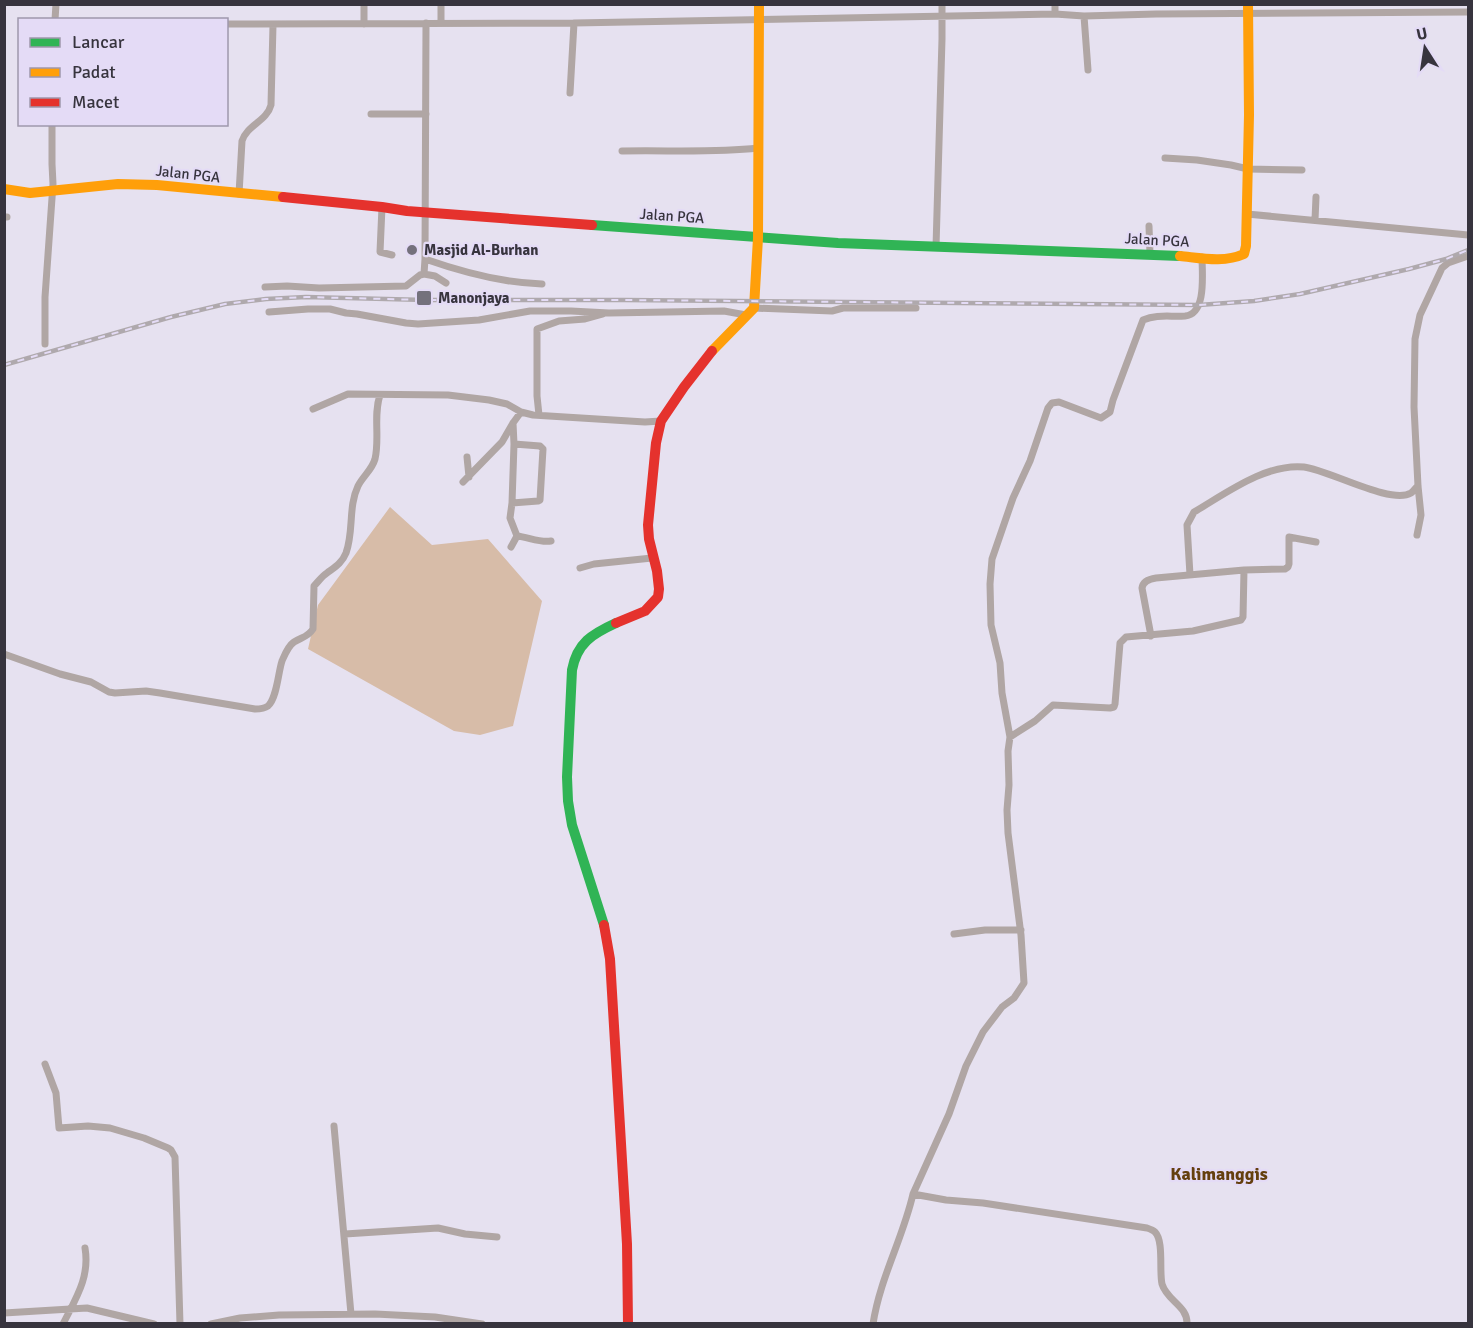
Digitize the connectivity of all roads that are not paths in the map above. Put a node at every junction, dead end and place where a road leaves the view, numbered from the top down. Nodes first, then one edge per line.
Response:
1 (364, 4) edge
2 (441, 4) edge
3 (759, 4) edge
4 (942, 4) edge
5 (1055, 4) edge
6 (1247, 9) edge
7 (1468, 12) edge
8 (1055, 14) junction
9 (942, 16) junction
10 (1084, 16) junction
11 (759, 19) junction
12 (574, 22) junction
13 (426, 23) junction
14 (441, 23) junction
15 (228, 24) edge
16 (273, 24) junction
17 (364, 24) junction
18 (1088, 70) dead end
19 (570, 93) dead end
20 (371, 114) dead end
21 (426, 114) junction
22 (52, 126) edge
23 (758, 148) junction
24 (622, 151) dead end
25 (1166, 158) dead end
26 (1248, 169) junction
27 (1302, 170) dead end
28 (4, 189) edge
29 (56, 191) junction
30 (239, 194) junction
31 (1316, 197) dead end
32 (381, 207) junction
33 (425, 212) junction
34 (1247, 214) junction
35 (1315, 220) junction
36 (1149, 226) dead end
37 (1468, 235) edge
38 (758, 238) junction
39 (936, 247) junction
40 (1150, 254) junction
41 (392, 255) dead end
42 (1468, 256) edge
43 (1202, 257) junction
44 (425, 259) junction
45 (424, 274) junction
46 (446, 283) dead end
47 (542, 284) dead end
48 (265, 287) dead end
49 (915, 308) dead end
50 (269, 312) dead end
51 (750, 312) junction
52 (609, 313) junction
53 (45, 344) dead end
54 (380, 395) junction
55 (313, 409) dead end
56 (521, 412) junction
57 (539, 415) junction
58 (662, 421) junction
59 (513, 423) junction
60 (514, 444) junction
61 (467, 457) dead end
62 (1418, 486) junction
63 (512, 503) junction
64 (1417, 534) dead end
65 (517, 536) junction
66 (551, 541) dead end
67 (1316, 542) dead end
68 (511, 547) dead end
69 (652, 558) junction
70 (580, 568) dead end
71 (1244, 570) junction
72 (1190, 575) junction
73 (1151, 636) junction
74 (4, 654) edge
75 (1010, 737) junction
76 (1020, 930) junction
77 (954, 934) dead end
78 (45, 1064) dead end
79 (334, 1126) dead end
80 (913, 1194) junction
81 (345, 1234) junction
82 (497, 1237) dead end
83 (85, 1248) dead end
84 (71, 1308) junction
85 (4, 1313) edge
86 (351, 1314) junction
87 (63, 1323) edge
88 (154, 1323) edge
89 (180, 1323) edge
90 (212, 1323) edge
91 (482, 1323) edge
92 (628, 1323) edge
93 (873, 1323) edge
94 (1187, 1323) edge

1 - 17 street
2 - 14 street
3 - 11 street
4 - 9 street
5 - 8 street
6 - 7 street
6 - 10 street
6 - 26 street
8 - 9 street
8 - 10 street
9 - 11 street
9 - 39 street
10 - 18 street
11 - 12 street
11 - 23 street
12 - 14 street
12 - 19 street
13 - 14 street
13 - 17 street
13 - 21 street
15 - 16 street
16 - 17 street
16 - 30 street
20 - 21 street
21 - 33 street
22 - 29 street
23 - 24 street
23 - 38 street
25 - 26 street
26 - 27 street
26 - 34 street
28 - 29 street, Jalan PGA
29 - 30 street, Jalan PGA
29 - 53 street
30 - 32 street, Jalan PGA
31 - 35 street
32 - 33 street, Jalan PGA
32 - 41 street
33 - 38 street, Jalan PGA
33 - 44 street
34 - 35 street
34 - 43 street, Jalan PGA
35 - 37 street
36 - 40 street
38 - 39 street, Jalan PGA
38 - 51 street
39 - 40 street, Jalan PGA
40 - 43 street, Jalan PGA
42 - 62 street
43 - 75 street
44 - 45 street
44 - 47 street
45 - 46 street
45 - 48 street
49 - 51 street
50 - 52 street
51 - 52 street
51 - 58 street
52 - 57 street
54 - 55 street
54 - 56 street
54 - 74 street
56 - 57 street
56 - 59 street
57 - 58 street
58 - 69 street
59 - 60 street
59 - 61 street
60 - 63 street
60 - 63 street
62 - 64 street
62 - 72 street
63 - 65 street
65 - 66 street
65 - 68 street
67 - 71 street
69 - 70 street
69 - 92 street
71 - 72 street
71 - 73 street
72 - 73 street
73 - 75 street
75 - 76 street
76 - 77 street
76 - 80 street
78 - 89 street
79 - 81 street
80 - 93 street
80 - 94 street
81 - 82 street
81 - 86 street
83 - 84 street
84 - 85 street
84 - 87 street
84 - 88 street
86 - 90 street
86 - 91 street

